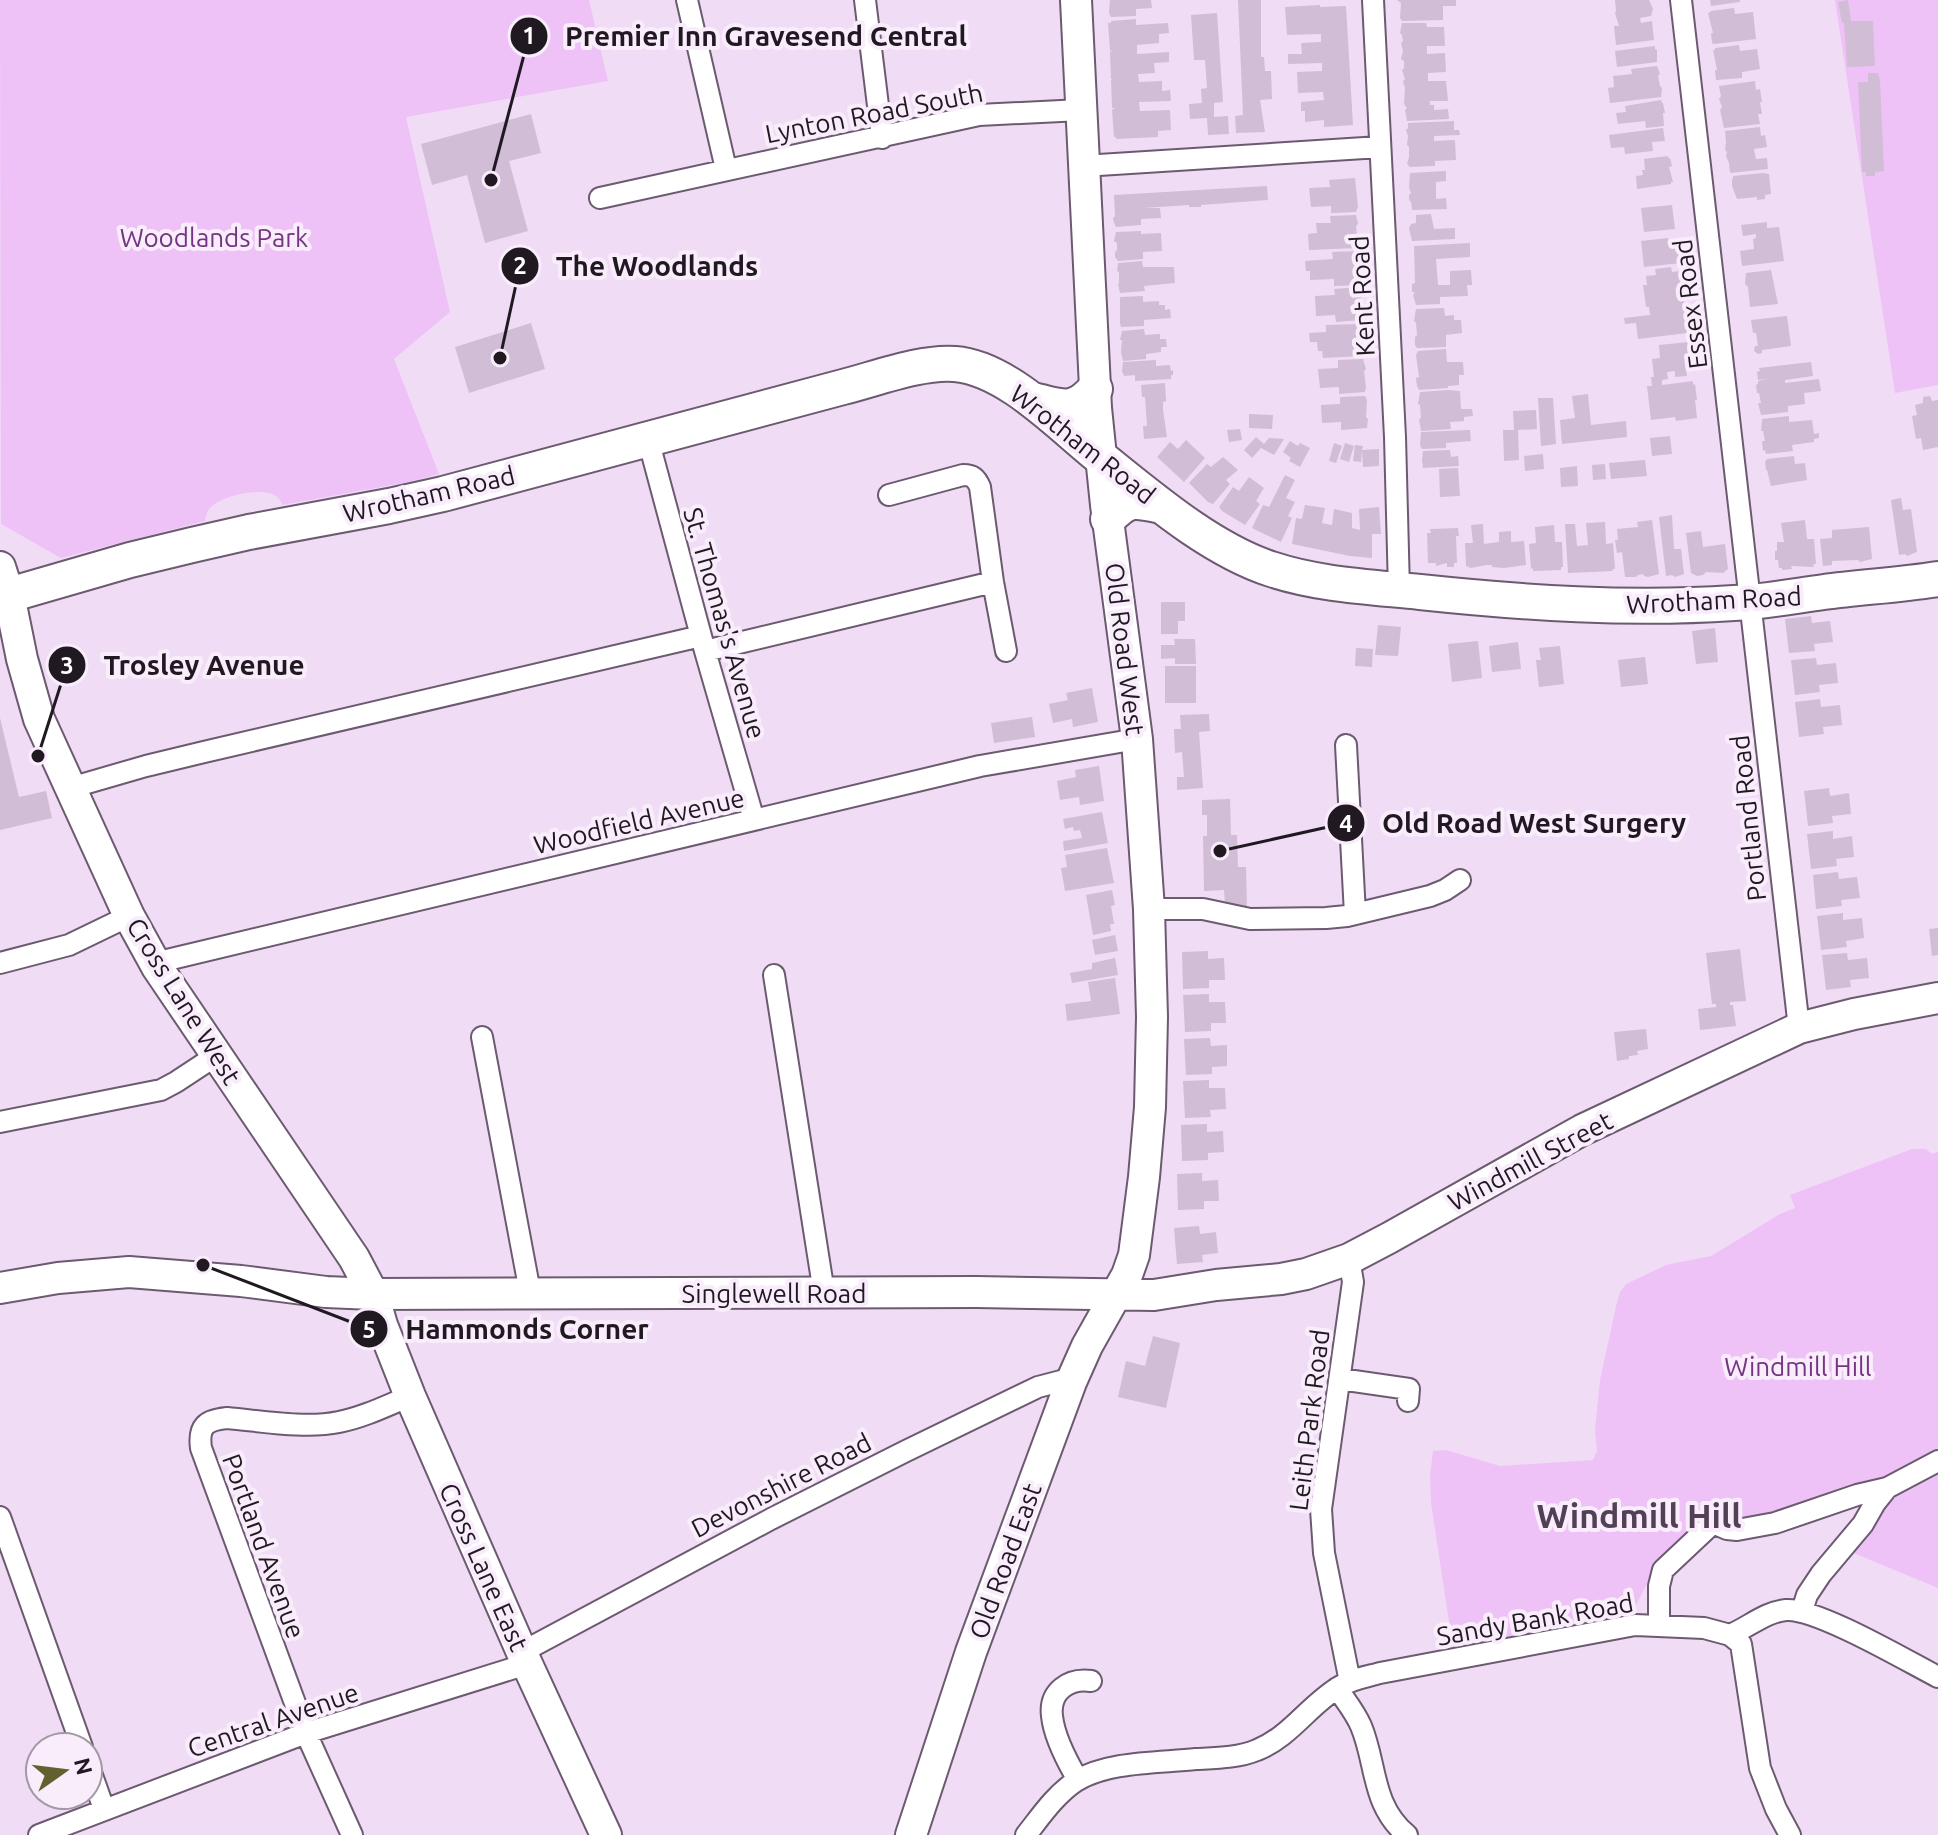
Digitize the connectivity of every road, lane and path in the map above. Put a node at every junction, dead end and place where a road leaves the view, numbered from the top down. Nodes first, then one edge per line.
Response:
1 (687, 0) edge
2 (865, 0) edge
3 (1076, 0) edge
4 (1373, 0) edge
5 (1681, 0) edge
6 (1081, 110) junction
7 (882, 138) junction
8 (1380, 147) junction
9 (1083, 166) junction
10 (726, 169) junction
11 (600, 198) dead end
12 (1095, 389) junction
13 (1032, 399) junction
14 (648, 439) junction
15 (1101, 458) junction
16 (889, 495) dead end
17 (1161, 506) junction
18 (1108, 519) junction
19 (1938, 579) edge
20 (993, 582) junction
21 (1399, 590) junction
22 (2, 592) edge
23 (1750, 602) junction
24 (1010, 640) dead end
25 (703, 644) junction
26 (1137, 739) junction
27 (1346, 745) dead end
28 (70, 788) junction
29 (754, 820) junction
30 (1460, 880) dead end
31 (1149, 909) junction
32 (1355, 914) junction
33 (129, 916) junction
34 (0, 963) edge
35 (157, 967) junction
36 (774, 975) dead end
37 (1938, 998) edge
38 (1799, 1028) junction
39 (482, 1037) dead end
40 (217, 1055) junction
41 (0, 1122) edge
42 (1349, 1259) junction
43 (0, 1288) edge
44 (530, 1292) junction
45 (824, 1293) junction
46 (373, 1294) junction
47 (1117, 1295) junction
48 (1340, 1379) junction
49 (1071, 1382) junction
50 (1409, 1388) dead end
51 (410, 1396) junction
52 (1938, 1461) edge
53 (1887, 1488) junction
54 (0, 1517) edge
55 (1802, 1611) junction
56 (1659, 1625) junction
57 (1730, 1635) junction
58 (524, 1658) junction
59 (1938, 1677) edge
60 (1091, 1681) dead end
61 (1344, 1685) junction
62 (76, 1731) edge
63 (306, 1733) junction
64 (1078, 1780) junction
65 (104, 1809) edge
66 (101, 1811) edge
67 (75, 1828) edge
68 (39, 1835) edge
69 (352, 1835) edge
70 (606, 1835) edge
71 (911, 1835) edge
72 (1026, 1835) edge
73 (1407, 1835) edge
74 (1790, 1835) edge

1 - 10 street
2 - 7 street
3 - 6 street, Old Road West
4 - 8 street, Kent Road
5 - 23 street, Essex Road
6 - 7 street, Lynton Road South
6 - 9 street, Old Road West
7 - 10 street, Lynton Road South
8 - 9 street
8 - 21 street, Kent Road
9 - 12 street, Old Road West
10 - 11 street, Lynton Road South
12 - 13 main road
12 - 15 street, Old Road West
13 - 14 main road, Wrotham Road
13 - 15 main road, Wrotham Road
14 - 22 main road, Wrotham Road
14 - 25 street, St. Thomas's Avenue
15 - 17 main road, Wrotham Road
15 - 18 street, Old Road West
16 - 20 street
17 - 18 main road
17 - 21 main road, Wrotham Road
18 - 26 street, Old Road West
19 - 23 main road, Wrotham Road
20 - 24 street
20 - 25 street
21 - 23 main road, Wrotham Road
22 - 28 street, Cross Lane West
23 - 38 street, Portland Road
25 - 28 street
25 - 29 street, St. Thomas's Avenue
26 - 29 street, Woodfield Avenue
26 - 31 street, Old Road West
27 - 32 street
28 - 33 street, Cross Lane West
29 - 35 street, Woodfield Avenue
30 - 32 street
31 - 32 street
31 - 47 street, Old Road West
33 - 34 street
33 - 35 street, Cross Lane West
35 - 40 street, Cross Lane West
36 - 45 street
37 - 38 street, Windmill Street
38 - 42 street, Windmill Street
39 - 44 street
40 - 41 street
40 - 46 street, Cross Lane West
42 - 47 street, Windmill Street
42 - 48 street, Leith Park Road
43 - 46 street, Singlewell Road
44 - 45 street, Singlewell Road
44 - 46 street, Singlewell Road
45 - 47 street, Singlewell Road
46 - 51 street, Cross Lane East
47 - 49 street, Old Road East
48 - 50 street
48 - 61 street, Leith Park Road
49 - 58 street, Devonshire Road
49 - 71 street, Old Road East
51 - 58 street, Cross Lane East
51 - 63 street, Portland Avenue
52 - 53 street
53 - 55 street
53 - 56 street
54 - 62 street
55 - 57 street
55 - 59 street
56 - 57 street, Sandy Bank Road
56 - 61 street, Sandy Bank Road
57 - 74 street
58 - 63 street, Central Avenue
58 - 70 street, Cross Lane East
60 - 64 street
61 - 64 street
61 - 73 street, Leith Park Road
63 - 65 street, Central Avenue
63 - 69 street, Portland Avenue
64 - 72 street
66 - 67 street, Central Avenue
67 - 68 street, Central Avenue

